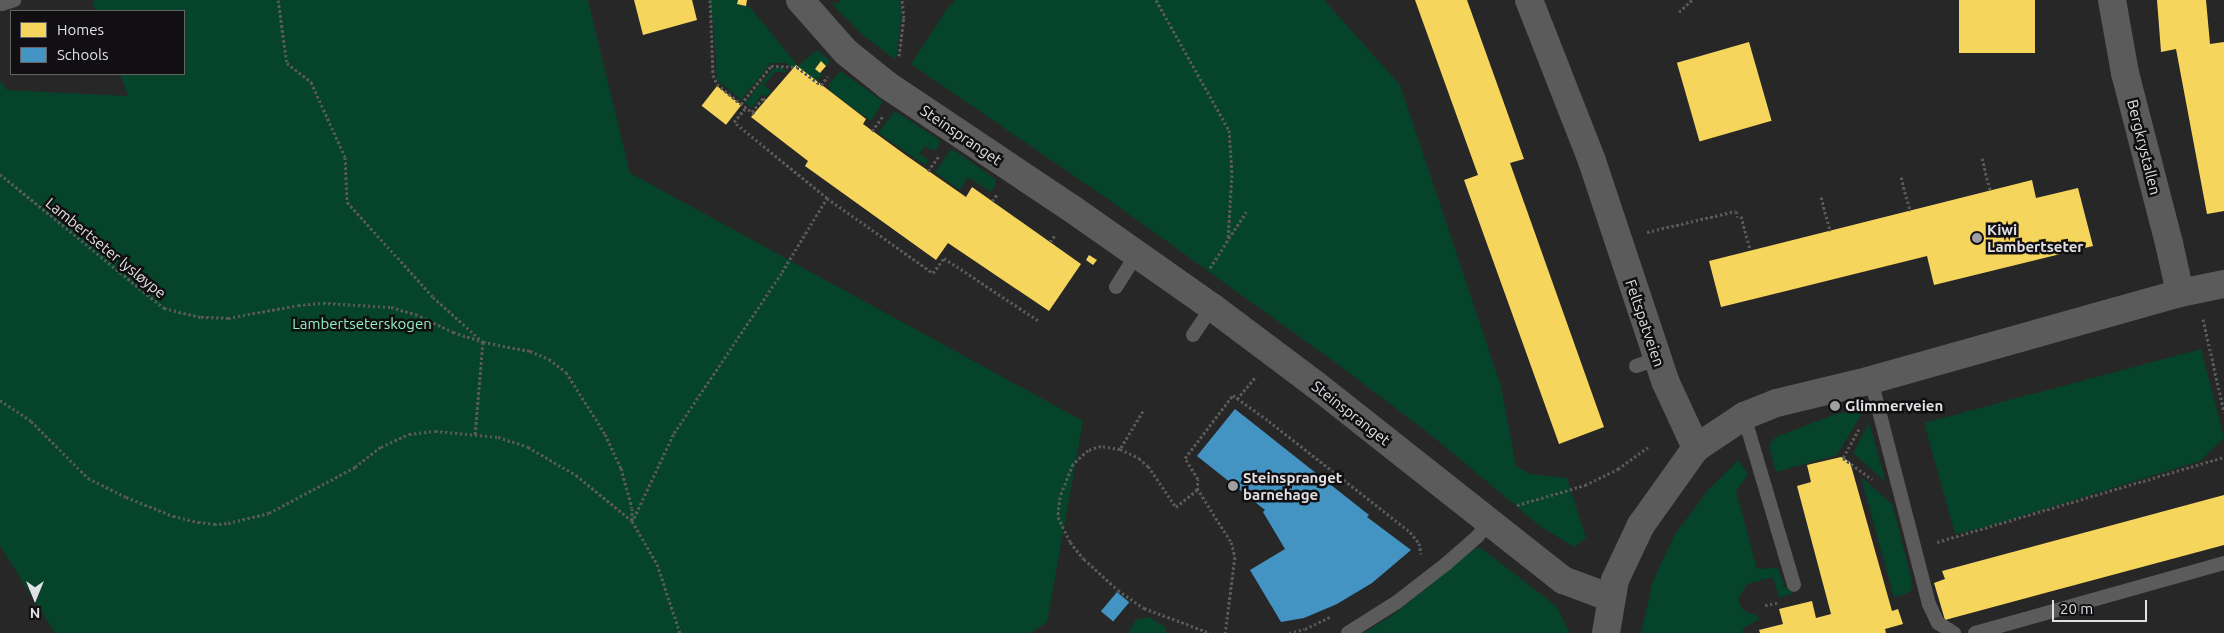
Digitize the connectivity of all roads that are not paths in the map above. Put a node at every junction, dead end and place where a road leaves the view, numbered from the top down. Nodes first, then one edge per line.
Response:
1 (800, 0) edge
2 (1529, 0) edge
3 (2112, 0) edge
4 (1136, 254) junction
5 (2224, 284) edge
6 (1116, 286) dead end
7 (2180, 293) junction
8 (1212, 307) junction
9 (1193, 335) dead end
10 (1871, 380) junction
11 (1744, 416) junction
12 (1696, 448) junction
13 (1488, 523) junction
14 (2224, 563) edge
15 (1794, 585) dead end
16 (1611, 598) junction
17 (1348, 633) edge
18 (1606, 633) edge
19 (1954, 633) edge
20 (1975, 633) edge

1 - 4 street, Steinspranget
2 - 12 street, Feltspatveien
3 - 7 street, Bergkrystallen
4 - 6 lane
4 - 8 street, Steinspranget
5 - 7 street
7 - 10 street
8 - 9 lane
8 - 13 street, Steinspranget
10 - 11 street
10 - 19 lane
11 - 12 street
11 - 15 lane
12 - 16 street
13 - 16 street, Steinspranget
13 - 17 lane
14 - 20 lane
16 - 18 street

